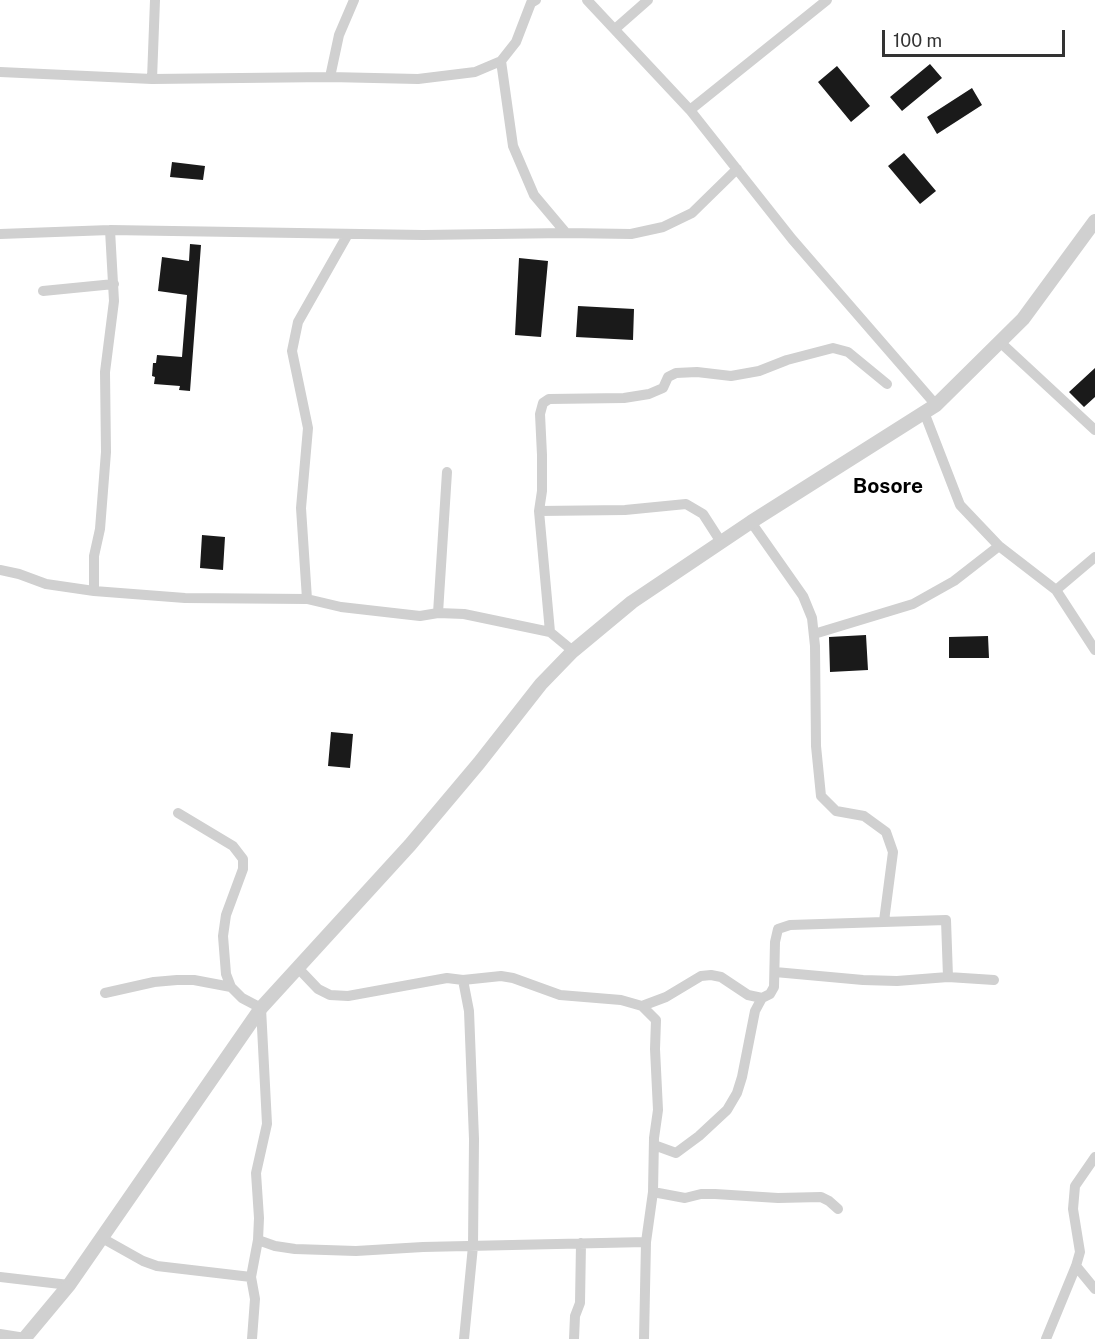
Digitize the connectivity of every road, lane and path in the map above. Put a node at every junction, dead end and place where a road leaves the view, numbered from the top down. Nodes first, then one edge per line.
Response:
1 (155, 0) edge
2 (354, 0) edge
3 (536, 0) edge
4 (586, 0) edge
5 (648, 0) edge
6 (828, 0) edge
7 (615, 29) junction
8 (501, 61) junction
9 (0, 72) edge
10 (330, 77) junction
11 (152, 79) junction
12 (690, 110) junction
13 (737, 169) junction
14 (1095, 221) edge
15 (110, 230) junction
16 (566, 233) junction
17 (0, 234) edge
18 (348, 234) junction
19 (114, 284) junction
20 (43, 291) dead end
21 (1000, 343) junction
22 (887, 384) dead end
23 (930, 409) junction
24 (1095, 430) edge
25 (447, 472) dead end
26 (539, 512) junction
27 (751, 522) junction
28 (721, 542) junction
29 (999, 546) junction
30 (1095, 557) edge
31 (0, 570) edge
32 (1056, 590) junction
33 (94, 591) junction
34 (308, 599) junction
35 (438, 613) junction
36 (550, 632) junction
37 (814, 634) junction
38 (1095, 650) edge
39 (573, 651) junction
40 (178, 813) dead end
41 (884, 921) junction
42 (298, 968) junction
43 (775, 972) junction
44 (948, 977) junction
45 (463, 980) junction
46 (994, 980) dead end
47 (231, 987) junction
48 (105, 993) dead end
49 (762, 998) junction
50 (642, 1006) junction
51 (261, 1008) junction
52 (654, 1145) junction
53 (1095, 1157) edge
54 (653, 1192) junction
55 (838, 1209) dead end
56 (102, 1238) junction
57 (258, 1240) junction
58 (646, 1242) junction
59 (581, 1244) junction
60 (473, 1246) junction
61 (1076, 1266) junction
62 (0, 1277) edge
63 (251, 1277) junction
64 (69, 1285) junction
65 (1095, 1289) edge
66 (0, 1334) edge
67 (24, 1339) edge
68 (252, 1339) edge
69 (464, 1339) edge
70 (574, 1339) edge
71 (644, 1339) edge
72 (1046, 1339) edge

1 - 11 street
2 - 10 street
3 - 8 street
4 - 7 street
5 - 7 street
6 - 12 street
7 - 12 street
8 - 10 street
8 - 16 street
9 - 11 street
10 - 11 street
12 - 13 street
13 - 16 street
13 - 23 street
14 - 21 street
15 - 17 street
15 - 18 street
15 - 19 street
16 - 18 street
18 - 34 street
19 - 20 street
19 - 33 street
21 - 23 street
21 - 24 street
22 - 26 street
23 - 27 street
23 - 29 street
25 - 35 street
26 - 28 street
26 - 36 street
27 - 28 street
27 - 37 street
28 - 39 street
29 - 32 street
29 - 37 street
30 - 32 street
31 - 33 street
32 - 38 street
33 - 34 street
34 - 35 street
35 - 36 street
36 - 39 street
37 - 41 street
39 - 42 street
40 - 47 street
41 - 43 street
41 - 44 street
42 - 45 street
42 - 51 street
43 - 44 street
43 - 49 street
44 - 46 street
45 - 50 street
45 - 60 street
47 - 48 street
47 - 51 street
49 - 50 street
49 - 52 street
50 - 52 street
51 - 56 street
51 - 57 street
52 - 54 street
53 - 61 street
54 - 55 street
54 - 58 street
56 - 63 street
56 - 64 street
57 - 60 street
57 - 63 street
58 - 59 street
58 - 71 street
59 - 60 street
59 - 70 street
60 - 69 street
61 - 65 street
61 - 72 street
62 - 64 street
63 - 68 street
64 - 67 street
66 - 67 street

